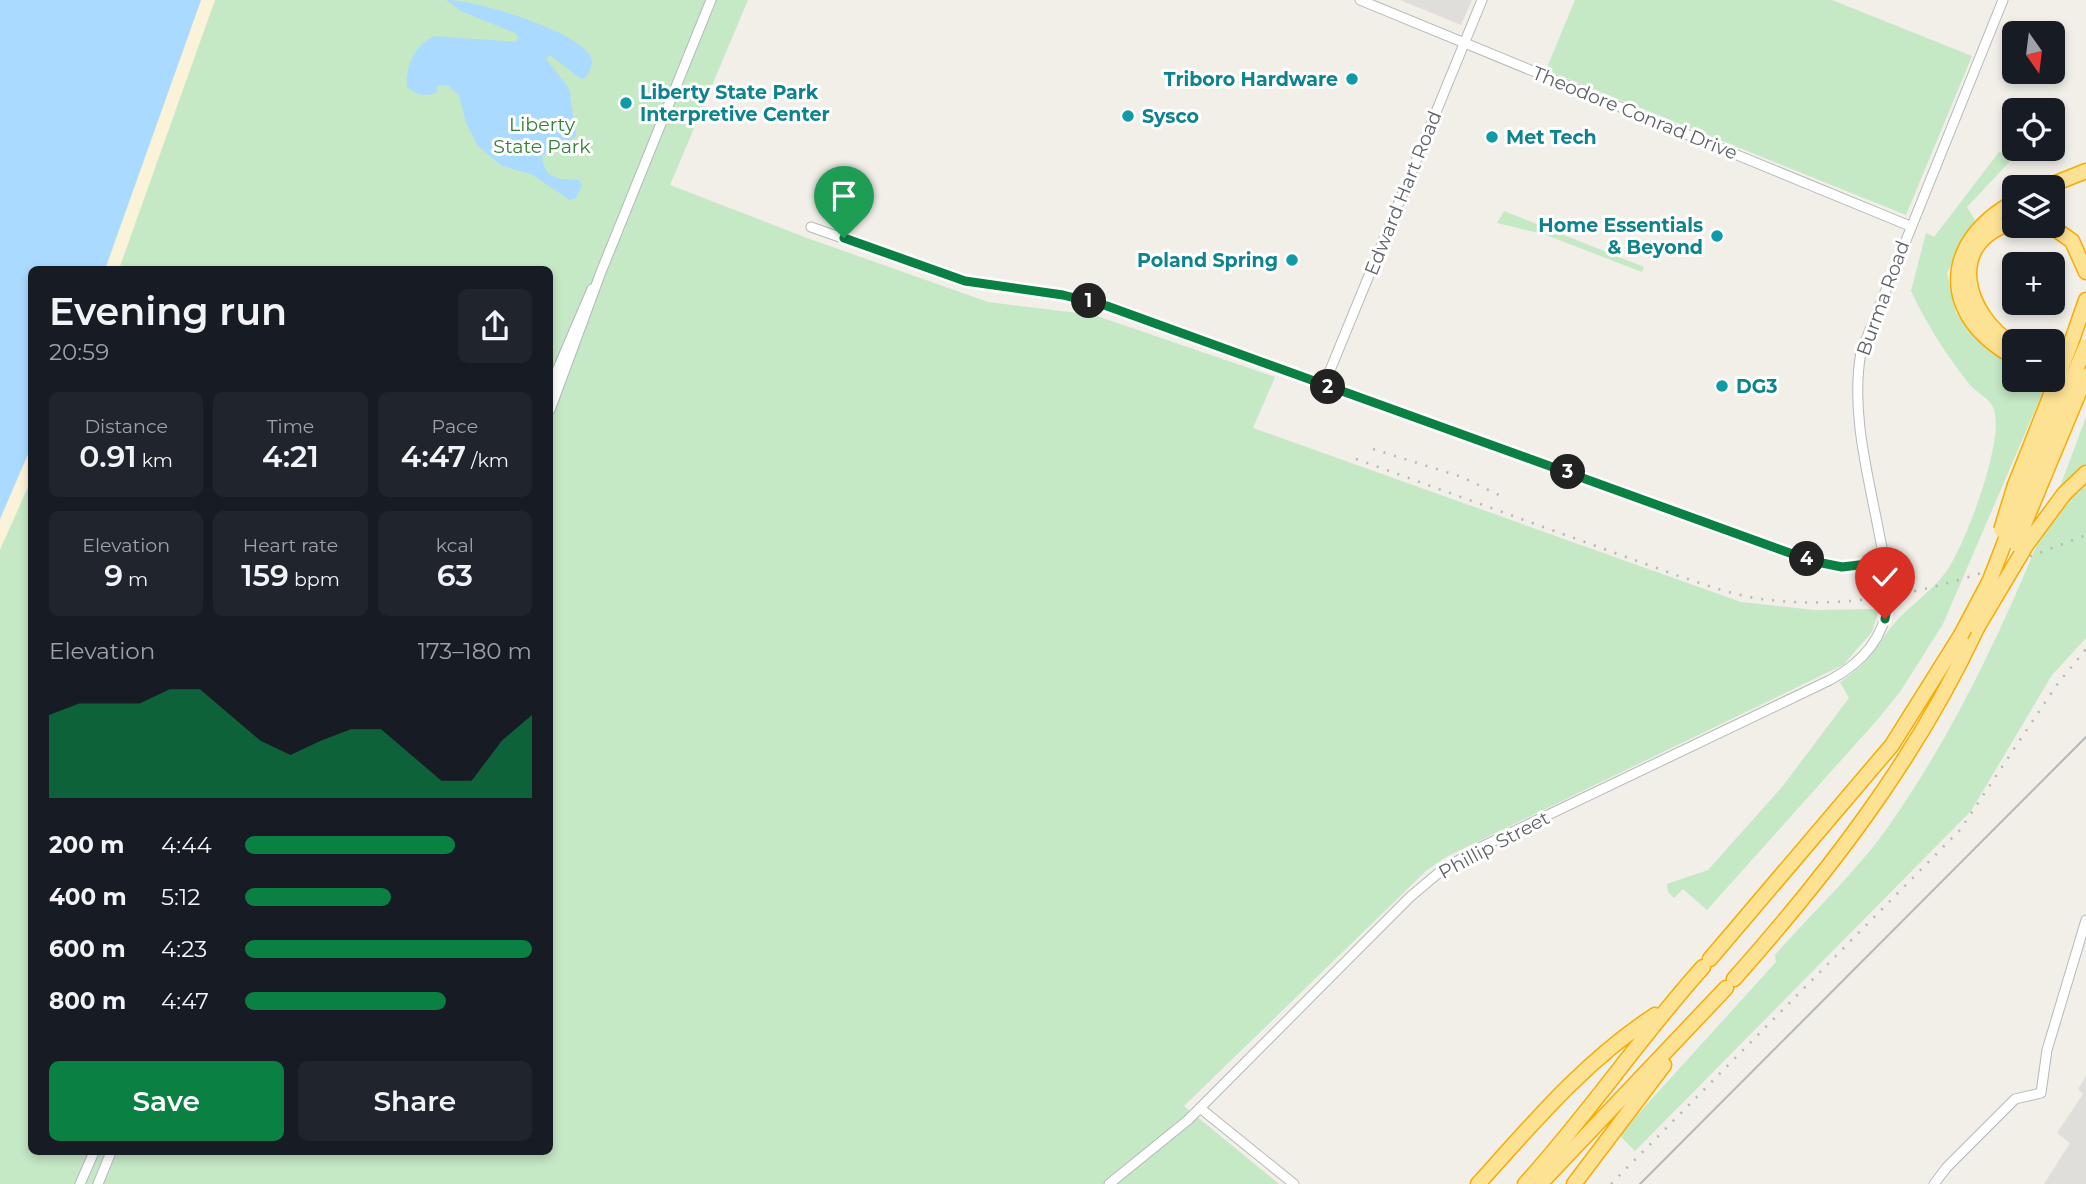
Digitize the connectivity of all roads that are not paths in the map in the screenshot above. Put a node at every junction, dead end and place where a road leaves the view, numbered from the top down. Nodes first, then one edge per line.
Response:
1 (711, 0) edge
2 (1360, 0) edge
3 (1482, 0) edge
4 (2003, 2) edge
5 (1464, 43) junction
6 (2086, 171) edge
7 (2065, 179) edge
8 (2002, 210) edge
9 (1910, 226) junction
10 (811, 227) dead end
11 (2002, 228) edge
12 (2065, 234) edge
13 (601, 272) junction
14 (2086, 272) edge
15 (2086, 300) edge
16 (2002, 335) edge
17 (2081, 345) edge
18 (2002, 349) edge
19 (2065, 367) edge
20 (2086, 374) edge
21 (2065, 377) edge
22 (553, 380) edge
23 (2086, 382) edge
24 (1324, 386) junction
25 (2062, 399) junction
26 (553, 402) edge
27 (2086, 473) edge
28 (2025, 490) junction
29 (1884, 562) junction
30 (1888, 605) joint
31 (1977, 628) junction
32 (2086, 920) edge
33 (1665, 1009) junction
34 (1687, 1031) junction
35 (1200, 1108) junction
36 (93, 1155) edge
37 (110, 1155) edge
38 (80, 1184) edge
39 (98, 1184) edge
40 (1109, 1184) edge
41 (1294, 1184) edge
42 (1478, 1184) edge
43 (1525, 1184) edge
44 (1540, 1184) edge
45 (1574, 1184) edge
46 (1934, 1184) edge

1 - 13 street
2 - 5 street, Theodore Conrad Drive
3 - 5 street, Edward Hart Road
4 - 9 street, Burma Road
5 - 9 street, Theodore Conrad Drive
5 - 24 street, Edward Hart Road
6 - 7 highway
8 - 18 highway
9 - 29 street, Burma Road
10 - 24 street
11 - 16 highway
12 - 14 highway
13 - 22 street
13 - 26 street
15 - 17 highway
17 - 25 highway, bridge
19 - 20 highway
20 - 25 highway, bridge
21 - 23 highway
24 - 29 street
25 - 28 highway
25 - 28 highway
27 - 31 highway, bridge
28 - 31 highway, bridge
28 - 33 highway, bridge
29 - 30 street, Burma Road
30 - 35 street, Phillip Street
31 - 34 highway
32 - 46 street
33 - 42 highway
33 - 43 highway
34 - 44 highway
34 - 45 highway
35 - 40 street, Phillip Street
35 - 41 street
36 - 38 street
37 - 39 street

